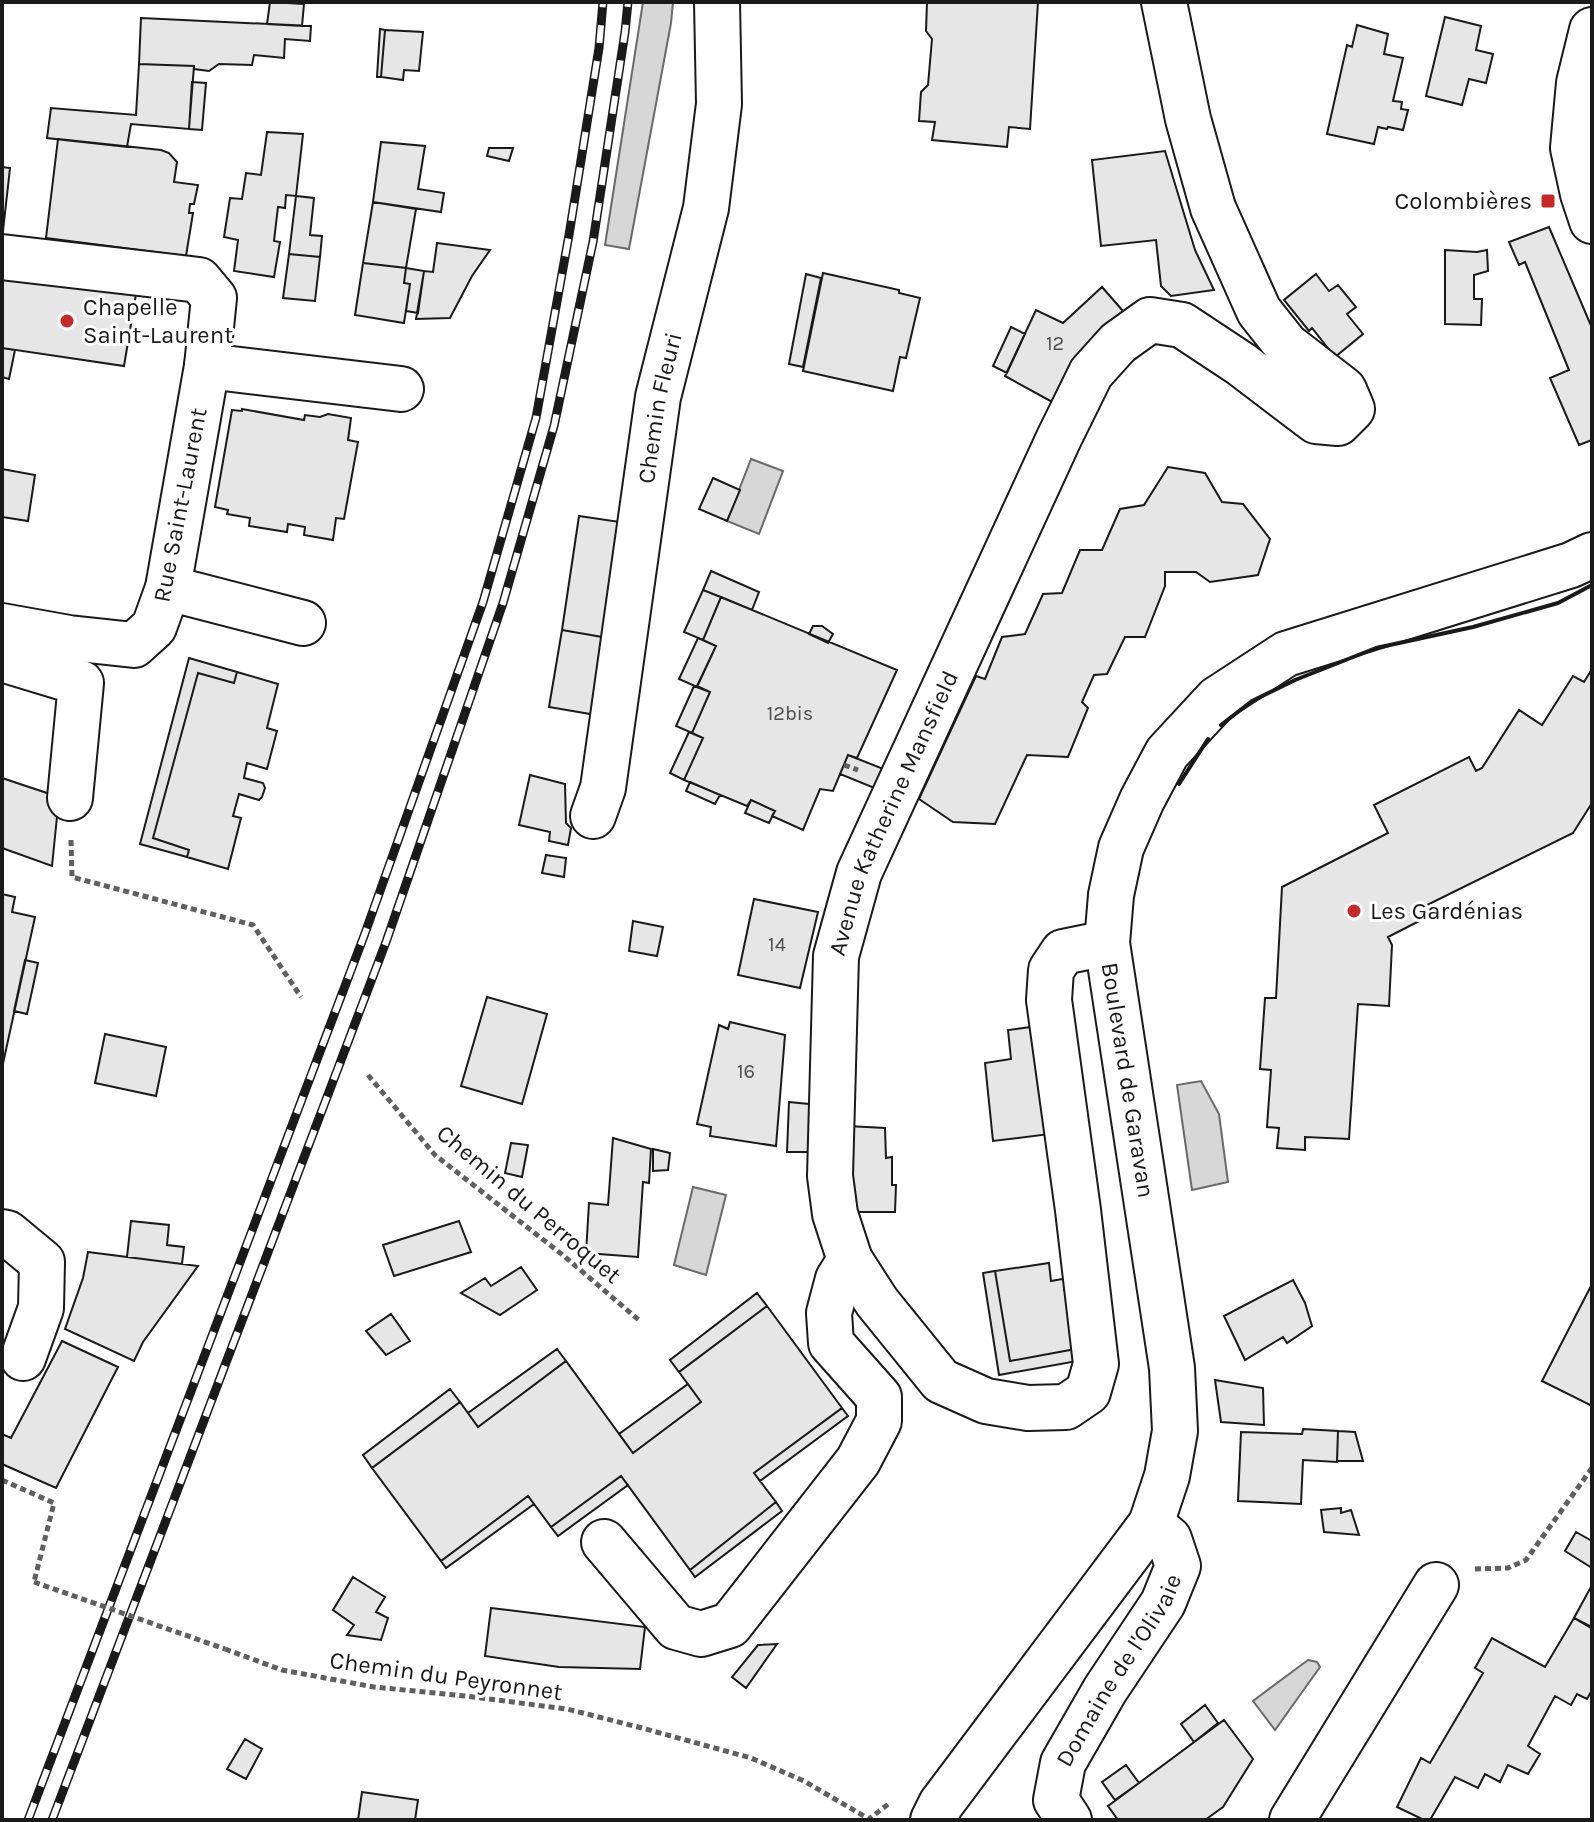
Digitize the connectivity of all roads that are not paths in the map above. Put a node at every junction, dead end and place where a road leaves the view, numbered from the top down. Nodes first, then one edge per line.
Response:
1 (717, 2) edge
2 (1164, 2) edge
3 (1592, 30) edge
4 (1592, 221) edge
5 (2, 257) edge
6 (207, 366) junction
7 (401, 389) dead end
8 (1592, 555) edge
9 (168, 588) junction
10 (303, 623) dead end
11 (2, 626) edge
12 (2, 659) edge
13 (70, 798) road end
14 (593, 816) dead end
15 (1107, 943) junction
16 (2, 1232) edge
17 (850, 1260) junction
18 (23, 1358) dead end
19 (1151, 1524) junction
20 (604, 1542) dead end
21 (1436, 1585) road end
22 (937, 1812) edge
23 (1069, 1820) edge
24 (1292, 1820) edge

1 - 14 street, Chemin Fleuri
2 - 17 street, Avenue Katherine Mansfield
3 - 4 street
5 - 6 street, Rue Saint-Laurent
6 - 7 street
6 - 9 street, Rue Saint-Laurent
8 - 15 street, Boulevard de Garavan
9 - 10 street
9 - 11 street, Rue Saint-Laurent
12 - 13 street
15 - 17 street, Avenue Katherine Mansfield
15 - 19 street, Boulevard de Garavan
16 - 18 street
17 - 20 street
19 - 22 street, Boulevard de Garavan
19 - 23 street, Domaine de l'Olivaie
21 - 24 street

